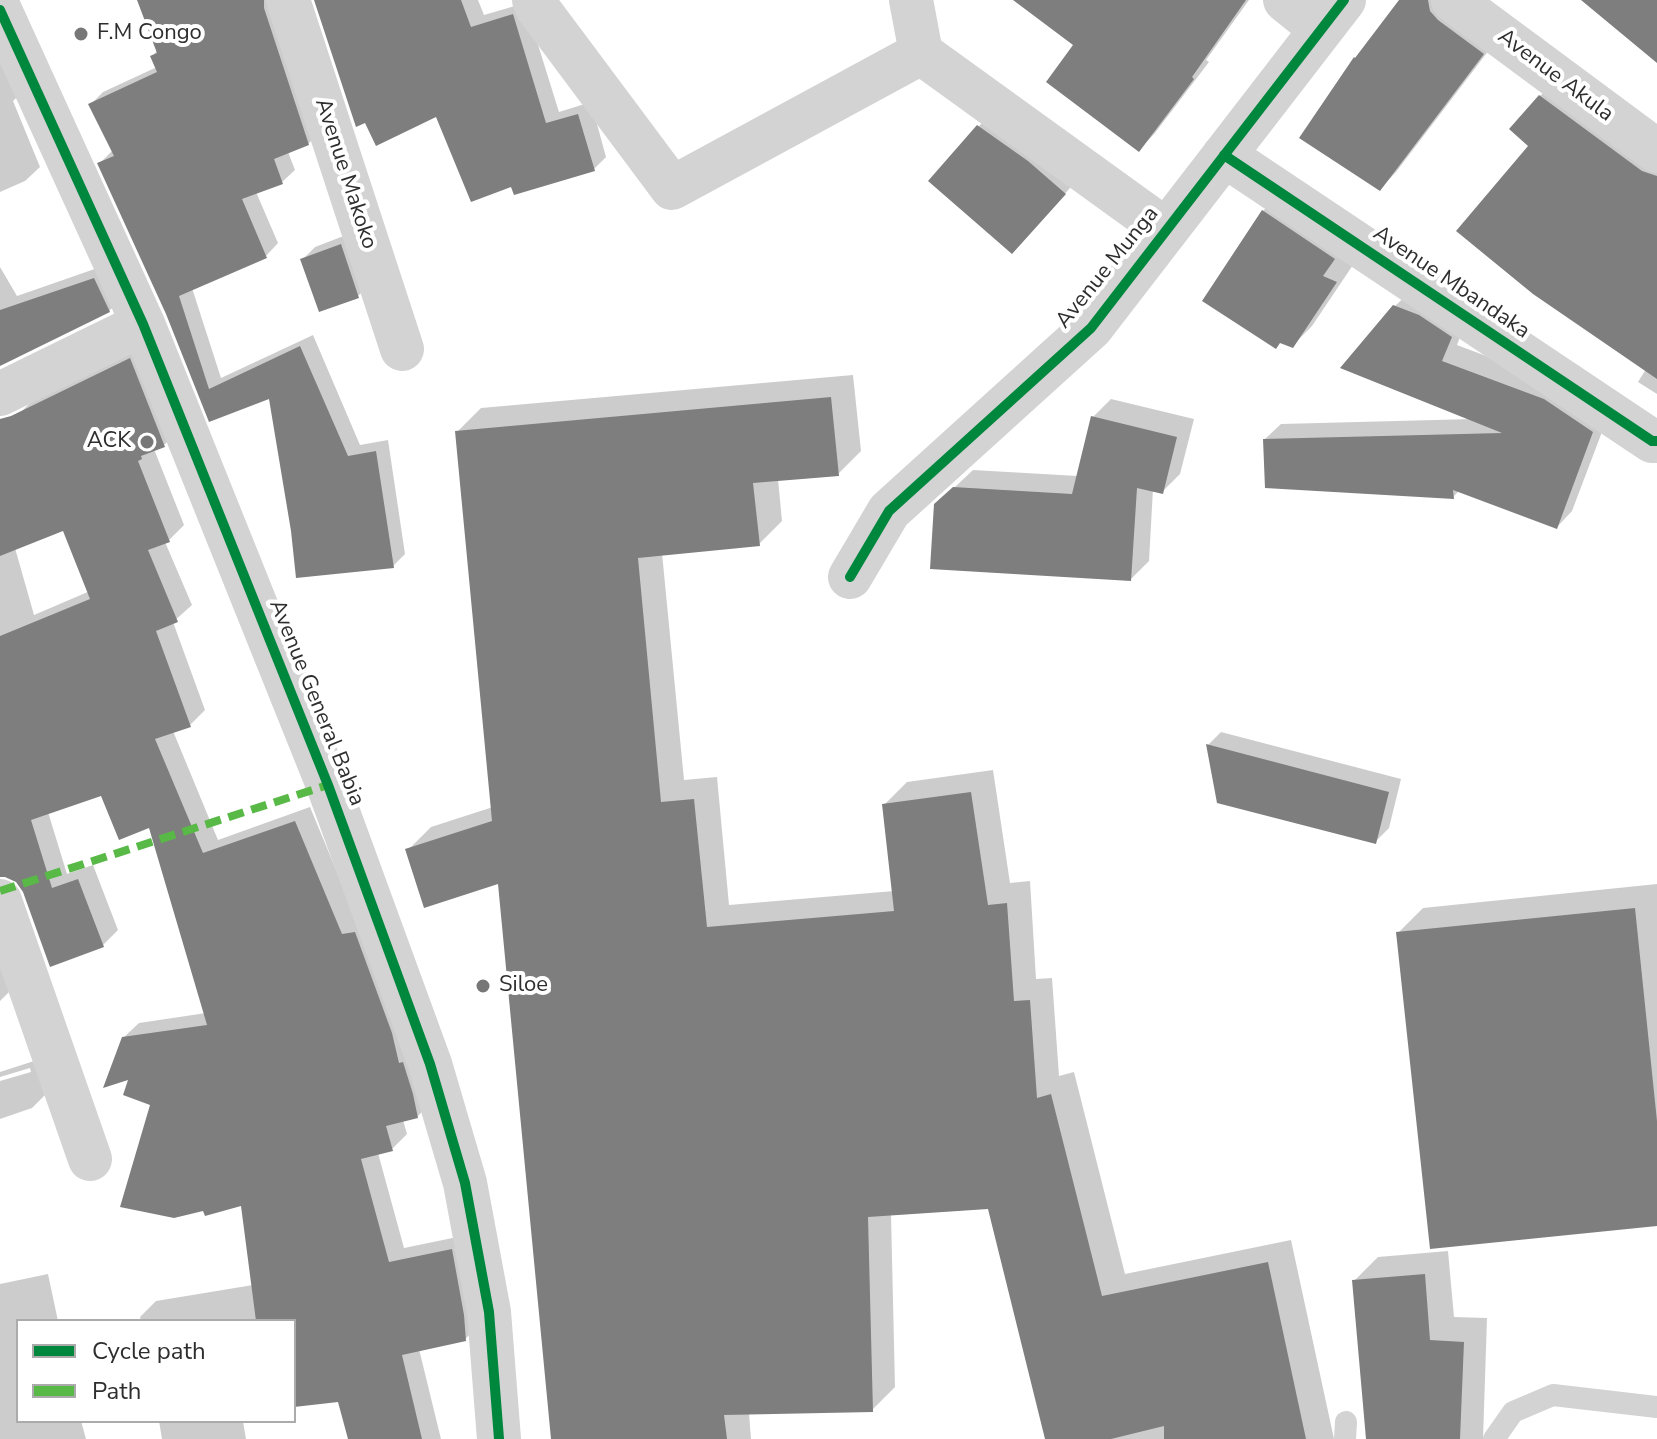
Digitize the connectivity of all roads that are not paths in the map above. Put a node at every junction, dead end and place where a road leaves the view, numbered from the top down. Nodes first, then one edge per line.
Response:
1 (288, 0) edge
2 (534, 0) edge
3 (911, 0) edge
4 (1285, 0) edge
5 (1453, 0) edge
6 (13, 8) edge
7 (1333, 15) edge
8 (921, 53) junction
9 (1657, 151) edge
10 (1224, 155) junction
11 (1166, 230) junction
12 (143, 324) junction
13 (402, 349) dead end
14 (0, 394) edge
15 (1657, 441) edge
16 (850, 577) dead end
17 (0, 901) edge
18 (90, 1159) dead end
19 (1657, 1407) edge
20 (499, 1439) edge
21 (1494, 1439) edge

1 - 13 street, Avenue Makoko
2 - 8 street
3 - 8 street
4 - 7 street
5 - 9 street, Avenue Akula
6 - 12 street, Avenue General Babia
7 - 10 street, Avenue Munga
8 - 11 street
10 - 11 street, Avenue Munga
10 - 15 street, Avenue Mbandaka
11 - 16 street, Avenue Munga
12 - 14 street
12 - 20 street, Avenue General Babia
17 - 18 street
19 - 21 lane

